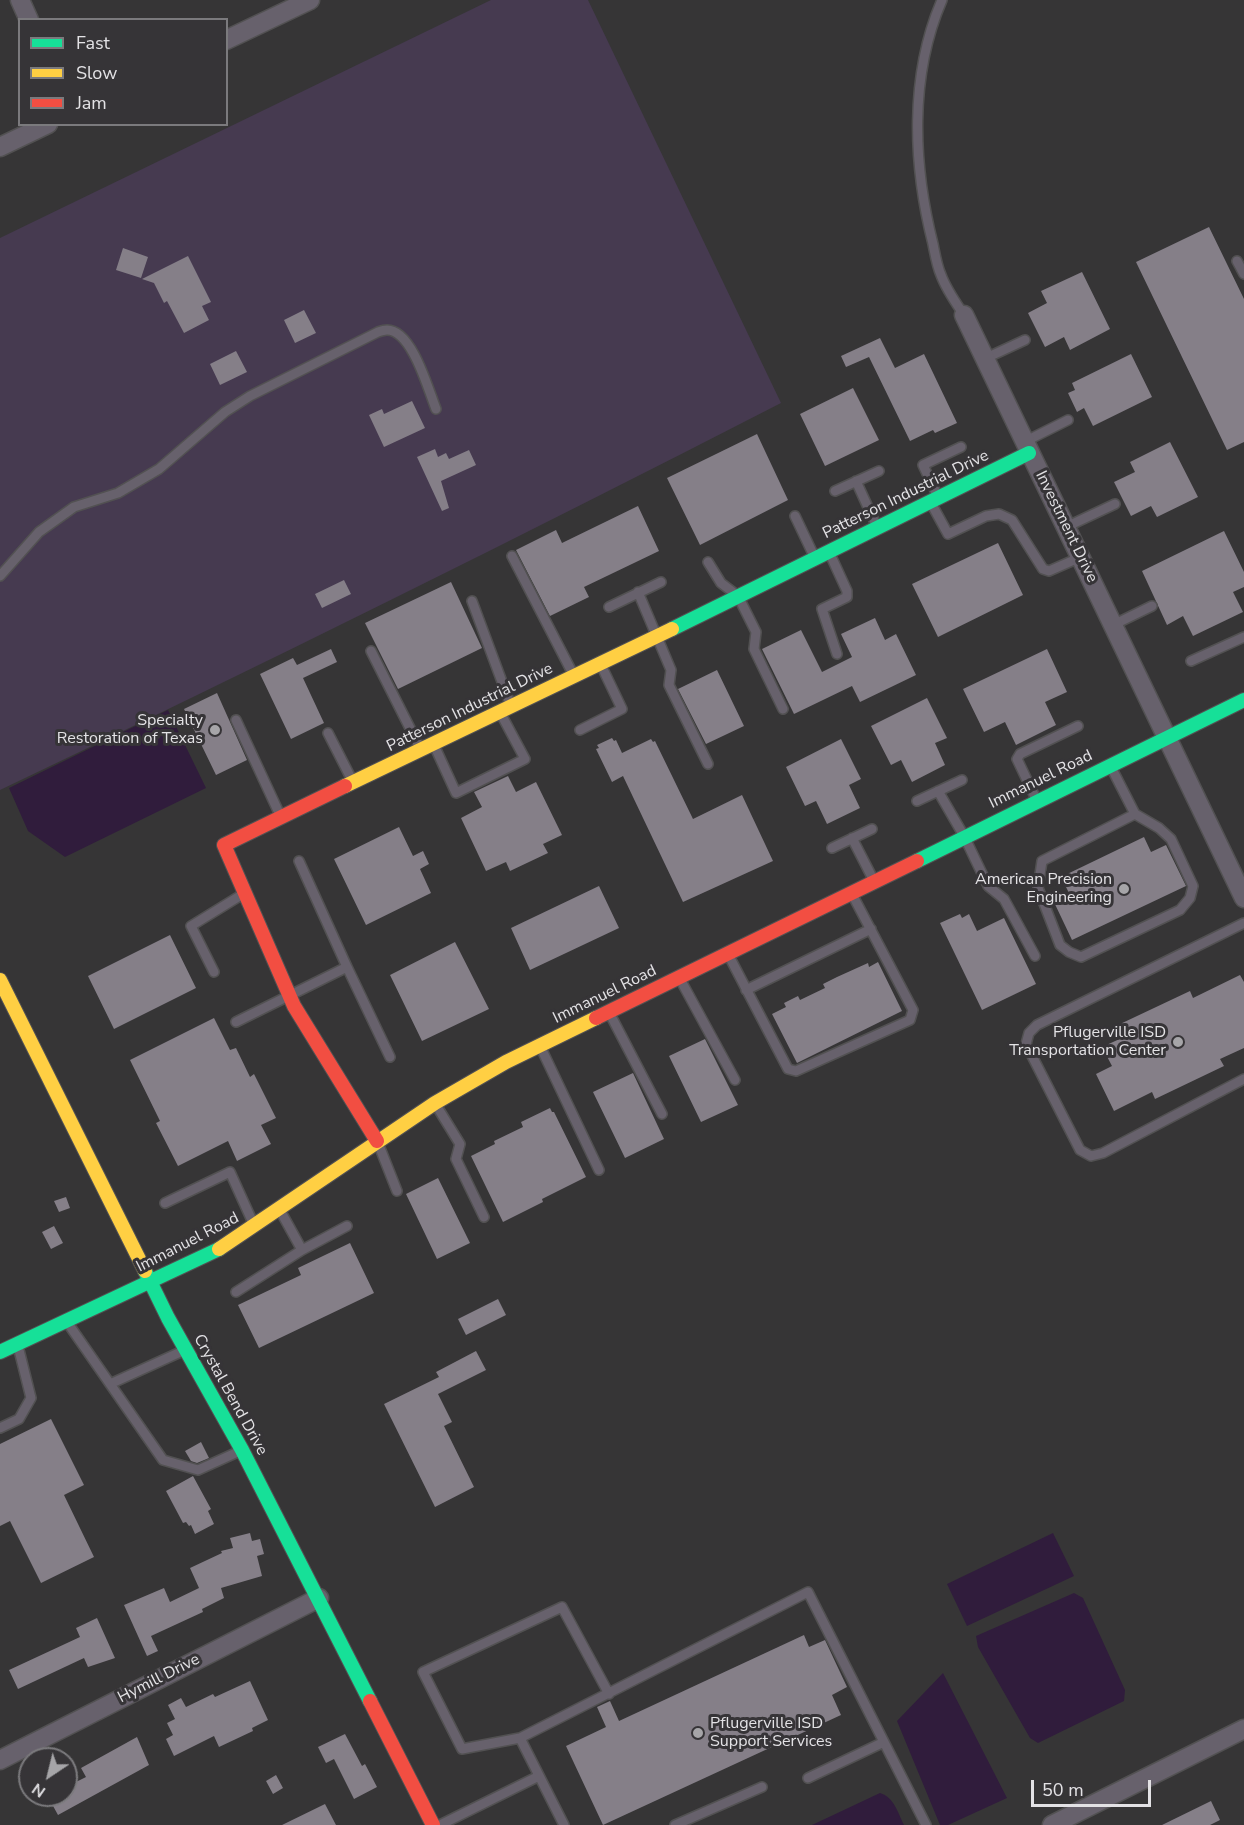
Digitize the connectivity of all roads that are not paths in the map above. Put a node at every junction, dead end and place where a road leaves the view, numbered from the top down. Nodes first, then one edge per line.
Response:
1 (20, 0) edge
2 (310, 0) edge
3 (942, 0) edge
4 (28, 18) edge
5 (228, 39) edge
6 (44, 126) edge
7 (0, 147) edge
8 (1237, 261) dead end
9 (1244, 274) edge
10 (964, 315) joint
11 (1025, 340) dead end
12 (984, 359) junction
13 (436, 409) dead end
14 (1068, 420) dead end
15 (961, 447) dead end
16 (1026, 448) junction
17 (879, 471) dead end
18 (856, 481) junction
19 (835, 491) dead end
20 (934, 499) junction
21 (1115, 504) dead end
22 (795, 516) dead end
23 (877, 527) junction
24 (1066, 527) junction
25 (829, 551) junction
26 (512, 556) dead end
27 (1081, 557) junction
28 (815, 558) junction
29 (708, 562) dead end
30 (0, 576) edge
31 (661, 582) dead end
32 (639, 592) junction
33 (738, 596) junction
34 (472, 601) dead end
35 (1152, 606) dead end
36 (609, 607) dead end
37 (1113, 625) junction
38 (657, 636) junction
39 (1244, 637) edge
40 (371, 651) dead end
41 (837, 654) dead end
42 (1191, 661) dead end
43 (600, 663) junction
44 (574, 676) junction
45 (1244, 700) edge
46 (506, 709) junction
47 (783, 709) dead end
48 (236, 720) dead end
49 (1078, 726) dead end
50 (580, 730) dead end
51 (328, 733) dead end
52 (1167, 739) junction
53 (427, 747) junction
54 (708, 764) dead end
55 (1110, 765) junction
56 (962, 780) dead end
57 (353, 783) junction
58 (938, 791) junction
59 (1037, 800) junction
60 (918, 801) dead end
61 (1135, 814) junction
62 (282, 817) junction
63 (872, 829) dead end
64 (964, 836) junction
65 (852, 838) junction
66 (832, 848) dead end
67 (299, 861) dead end
68 (874, 880) junction
69 (244, 892) junction
70 (851, 892) junction
71 (1244, 898) edge
72 (1244, 923) edge
73 (871, 929) junction
74 (727, 953) junction
75 (1035, 956) dead end
76 (346, 967) junction
77 (214, 972) dead end
78 (679, 977) junction
79 (0, 980) edge
80 (746, 990) junction
81 (290, 996) junction
82 (609, 1011) junction
83 (236, 1022) dead end
84 (540, 1046) junction
85 (390, 1057) dead end
86 (1244, 1079) edge
87 (735, 1080) dead end
88 (435, 1103) junction
89 (662, 1114) dead end
90 (377, 1141) junction
91 (599, 1170) dead end
92 (397, 1191) dead end
93 (165, 1203) dead end
94 (280, 1209) junction
95 (483, 1216) dead end
96 (346, 1226) dead end
97 (255, 1227) junction
98 (302, 1250) junction
99 (150, 1282) junction
100 (236, 1292) dead end
101 (67, 1321) junction
102 (18, 1344) junction
103 (186, 1350) junction
104 (0, 1352) edge
105 (110, 1384) junction
106 (0, 1428) edge
107 (242, 1450) junction
108 (319, 1598) junction
109 (609, 1694) junction
110 (1244, 1729) edge
111 (520, 1738) junction
112 (884, 1742) junction
113 (0, 1760) edge
114 (539, 1776) junction
115 (808, 1778) dead end
116 (762, 1787) dead end
117 (433, 1825) edge
118 (440, 1825) edge
119 (564, 1825) edge
120 (675, 1825) edge
121 (926, 1825) edge
122 (1052, 1825) edge

1 - 4 street
2 - 5 street
3 - 10 lane
6 - 7 street
8 - 9 lane
10 - 12 street, Investment Drive
11 - 12 lane
12 - 16 street, Investment Drive
13 - 30 lane
14 - 16 lane
15 - 20 lane
16 - 20 street, Patterson Industrial Drive
16 - 24 street, Investment Drive
17 - 18 lane
18 - 19 lane
18 - 23 lane
20 - 23 street, Patterson Industrial Drive
20 - 27 lane
21 - 24 lane
22 - 28 lane
23 - 25 street, Patterson Industrial Drive
24 - 27 street, Investment Drive
25 - 28 street, Patterson Industrial Drive
25 - 41 lane
26 - 44 lane
27 - 37 street, Investment Drive
28 - 33 street, Patterson Industrial Drive
29 - 33 lane
31 - 32 lane
32 - 36 lane
32 - 38 lane
33 - 38 street, Patterson Industrial Drive
33 - 47 lane
34 - 46 lane
35 - 37 lane
37 - 52 street, Investment Drive
38 - 43 street, Patterson Industrial Drive
38 - 54 lane
39 - 42 lane
40 - 53 lane
43 - 44 street, Patterson Industrial Drive
43 - 50 lane
44 - 46 street, Patterson Industrial Drive
45 - 52 street, Immanuel Road
46 - 53 street, Patterson Industrial Drive
46 - 53 lane
48 - 62 lane
49 - 59 lane
51 - 57 lane
52 - 55 street, Immanuel Road
52 - 71 street, Investment Drive
53 - 57 street, Patterson Industrial Drive
55 - 59 street, Immanuel Road
55 - 61 lane
56 - 58 lane
57 - 62 street, Patterson Industrial Drive
58 - 60 lane
58 - 64 lane
59 - 64 street, Immanuel Road
61 - 61 lane
62 - 69 street, Patterson Industrial Drive
63 - 65 lane
64 - 68 street, Immanuel Road
64 - 75 lane
65 - 66 lane
65 - 68 lane
67 - 76 lane
68 - 70 street, Immanuel Road
69 - 77 lane
69 - 81 street, Patterson Industrial Drive
70 - 73 lane
70 - 74 street, Immanuel Road
72 - 86 lane
73 - 80 lane
73 - 80 lane
74 - 78 street, Immanuel Road
74 - 80 lane
76 - 81 lane
76 - 85 lane
78 - 82 street, Immanuel Road
78 - 87 lane
79 - 99 street, Crystal Bend Drive
81 - 83 lane
81 - 90 street, Patterson Industrial Drive
82 - 84 street, Immanuel Road
82 - 89 lane
84 - 88 street, Immanuel Road
84 - 91 lane
88 - 90 street, Immanuel Road
88 - 95 lane
90 - 92 lane
90 - 94 street, Immanuel Road
93 - 97 lane
94 - 97 street, Immanuel Road
94 - 98 lane
96 - 98 lane
97 - 99 street, Immanuel Road
98 - 100 lane
99 - 101 street, Immanuel Road
99 - 103 street, Crystal Bend Drive
101 - 102 street, Immanuel Road
101 - 105 lane
102 - 104 street, Immanuel Road
102 - 106 lane
103 - 105 lane
103 - 107 street, Crystal Bend Drive
105 - 107 lane
107 - 108 street, Crystal Bend Drive
108 - 113 street, Hymill Drive
108 - 117 street, Crystal Bend Drive
109 - 111 lane
109 - 111 lane
109 - 112 lane
110 - 122 street
111 - 114 lane
112 - 115 lane
112 - 121 lane
114 - 118 lane
114 - 119 lane
116 - 120 lane

